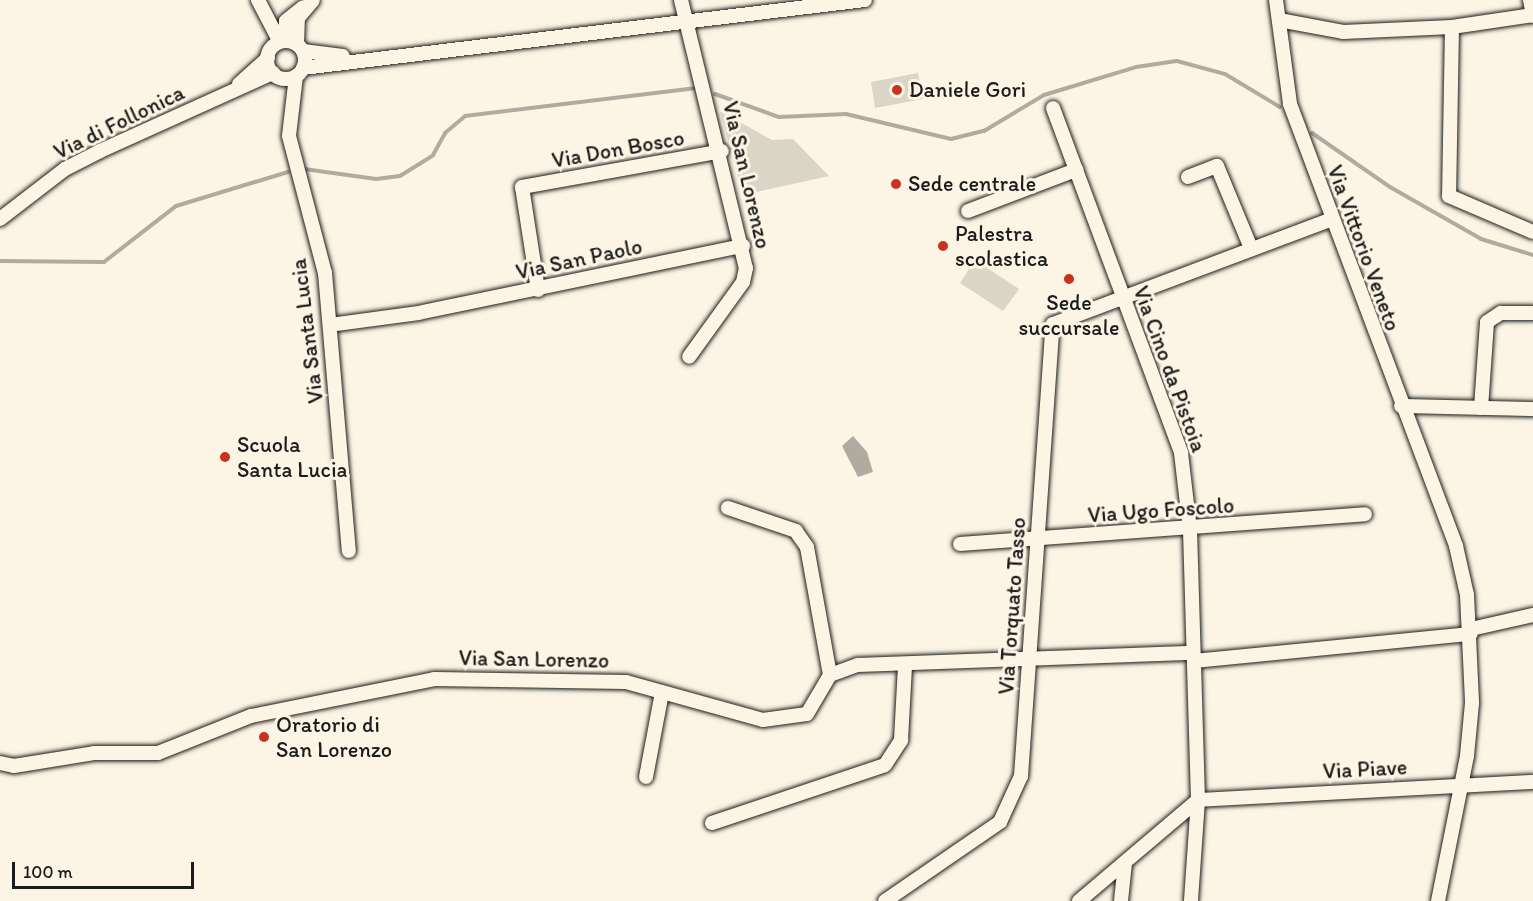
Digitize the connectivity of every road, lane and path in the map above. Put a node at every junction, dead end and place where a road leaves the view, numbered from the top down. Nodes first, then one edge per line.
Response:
1 (258, 0) edge
2 (681, 0) edge
3 (865, 0) edge
4 (1276, 0) edge
5 (1530, 0) edge
6 (310, 2) edge
7 (830, 2) edge
8 (1533, 16) edge
9 (1279, 20) junction
10 (686, 23) junction
11 (1452, 27) junction
12 (291, 44) junction
13 (268, 58) junction
14 (354, 58) junction
15 (289, 74) junction
16 (231, 91) junction
17 (1053, 108) dead end
18 (722, 151) junction
19 (1076, 170) junction
20 (1188, 177) dead end
21 (968, 211) dead end
22 (0, 219) edge
23 (1330, 219) junction
24 (1533, 232) edge
25 (743, 246) junction
26 (1251, 248) junction
27 (538, 290) junction
28 (1122, 297) junction
29 (1533, 313) edge
30 (330, 325) junction
31 (689, 357) dead end
32 (1401, 406) junction
33 (1481, 408) junction
34 (1533, 409) edge
35 (728, 508) dead end
36 (1365, 514) dead end
37 (1190, 530) junction
38 (1037, 540) junction
39 (960, 544) dead end
40 (349, 551) dead end
41 (1533, 615) edge
42 (1471, 631) junction
43 (1193, 657) junction
44 (1029, 659) junction
45 (905, 666) junction
46 (830, 675) junction
47 (662, 692) junction
48 (0, 763) edge
49 (646, 777) dead end
50 (1533, 782) edge
51 (1463, 786) junction
52 (1198, 800) junction
53 (712, 824) dead end
54 (1125, 864) junction
55 (1443, 900) edge
56 (885, 901) edge
57 (1079, 901) edge
58 (1121, 901) edge
59 (1191, 901) edge

1 - 12 street
2 - 10 street, Via San Lorenzo
3 - 7 street
4 - 9 street, Via Vittorio Veneto
5 - 8 street
6 - 12 street
7 - 10 street
8 - 11 street
9 - 11 street
9 - 23 street, Via Vittorio Veneto
10 - 14 street
10 - 18 street, Via San Lorenzo
11 - 24 street
12 - 13 street, Via di Follonica
12 - 14 street
12 - 15 street
13 - 15 street
13 - 16 street, Via di Follonica
14 - 15 street, Via di Follonica
15 - 16 street, Via di Follonica
15 - 30 street, Via Santa Lucia
16 - 22 street, Via di Follonica
17 - 19 street, Via Cino da Pistoia
18 - 25 street, Via San Lorenzo
18 - 27 street, Via Don Bosco
19 - 21 street
19 - 28 street, Via Cino da Pistoia
20 - 26 street
23 - 26 street
23 - 32 street, Via Vittorio Veneto
25 - 27 street, Via San Paolo
25 - 31 street, Via San Lorenzo
26 - 28 street
27 - 30 street, Via San Paolo
28 - 37 street, Via Cino da Pistoia
28 - 38 street, Via Torquato Tasso
29 - 33 street
30 - 40 street, Via Santa Lucia
32 - 33 street
32 - 42 street, Via Vittorio Veneto
33 - 34 street
35 - 46 street
36 - 37 street, Via Ugo Foscolo
37 - 38 street, Via Ugo Foscolo
37 - 43 street, Via Cino da Pistoia
38 - 39 street, Via Ugo Foscolo
38 - 44 street, Via Torquato Tasso
41 - 42 street
42 - 43 street
42 - 51 street, Via Vittorio Veneto
43 - 44 street
43 - 52 street, Via Cino da Pistoia
44 - 45 street
44 - 56 street, Via Torquato Tasso
45 - 46 street
45 - 53 street
46 - 47 street, Via San Lorenzo
47 - 48 street, Via San Lorenzo
47 - 49 street
50 - 51 street, Via Piave
51 - 52 street, Via Piave
51 - 55 street, Via Vittorio Veneto
52 - 54 street
52 - 59 street, Via Cino da Pistoia
54 - 57 street
54 - 58 street

